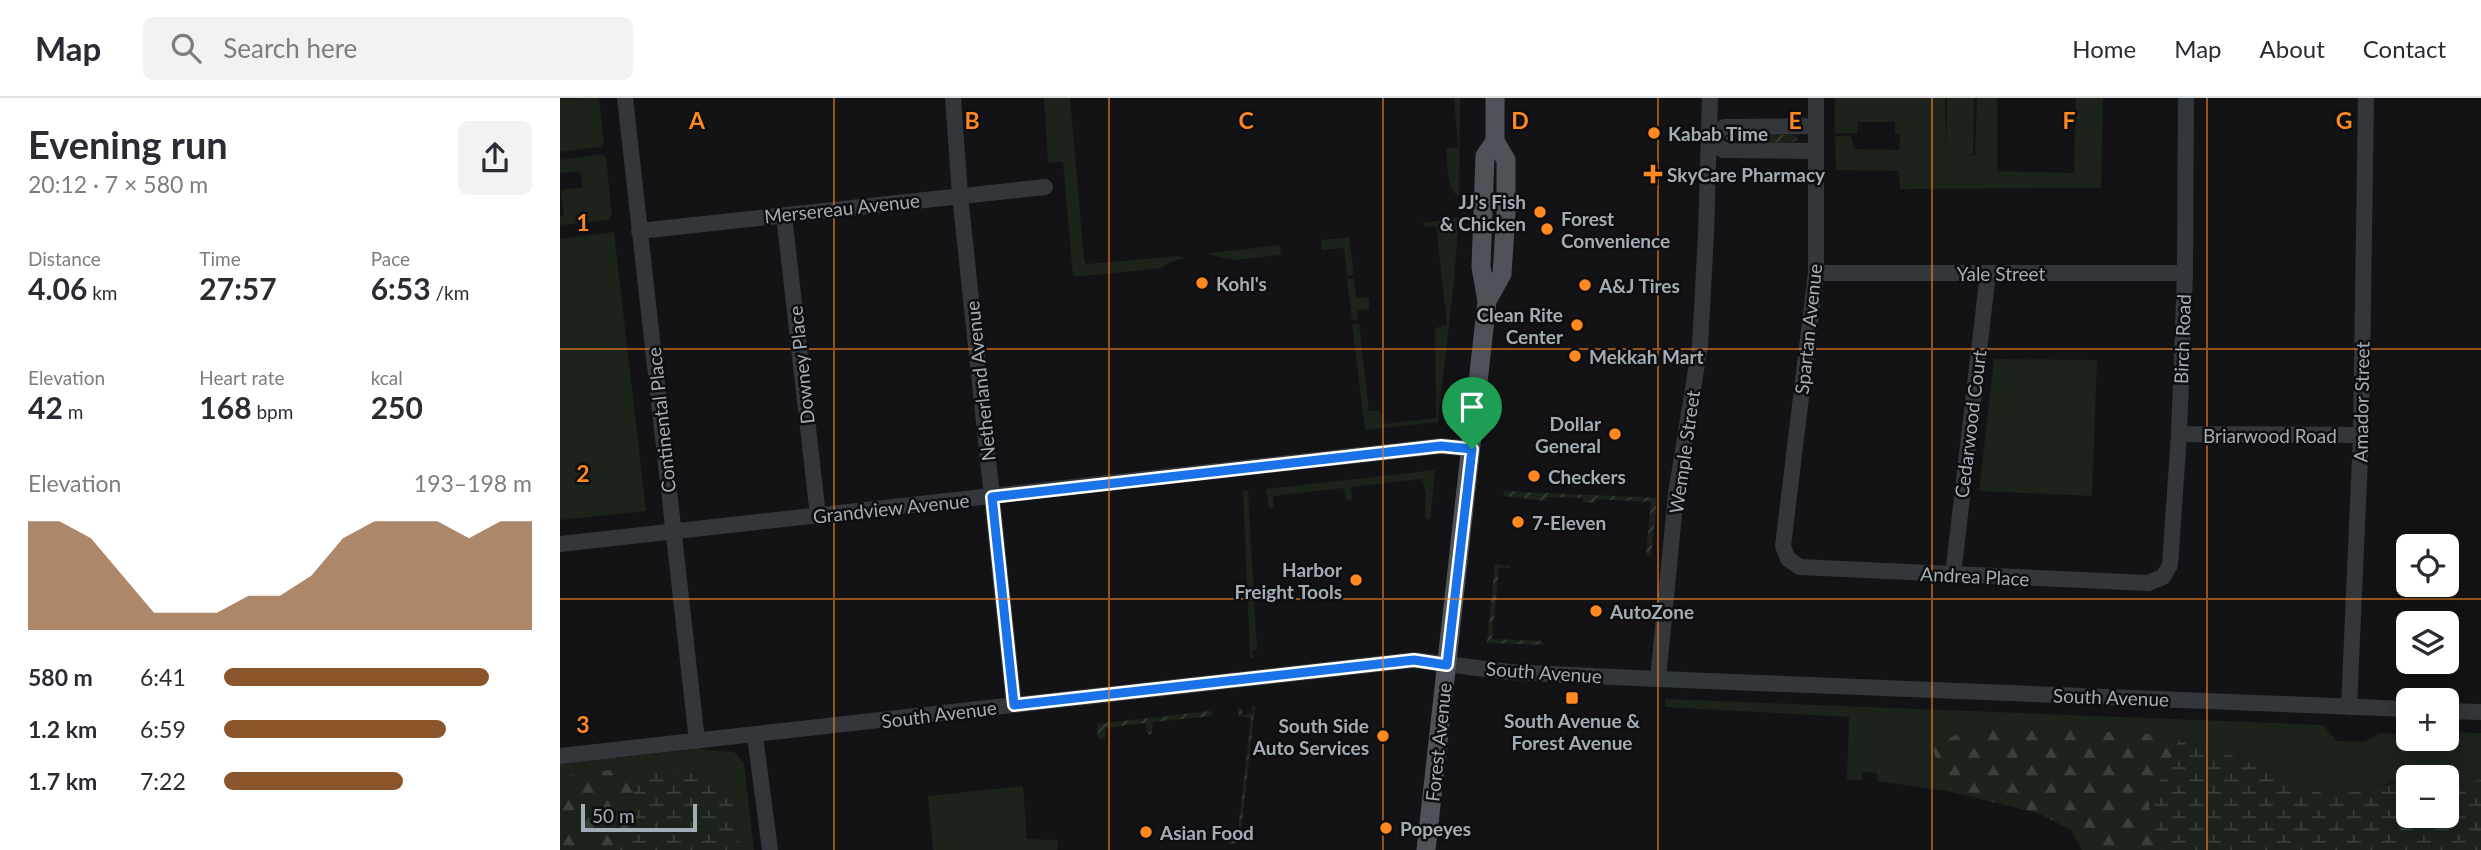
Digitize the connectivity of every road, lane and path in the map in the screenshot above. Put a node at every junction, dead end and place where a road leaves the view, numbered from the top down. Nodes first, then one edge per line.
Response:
1 (625, 98) edge
2 (953, 98) edge
3 (1496, 98) edge
4 (1710, 98) edge
5 (1816, 98) edge
6 (2186, 98) edge
7 (2366, 98) edge
8 (1816, 126) junction
9 (1709, 139) junction
10 (1816, 151) junction
11 (1045, 187) dead end
12 (960, 195) junction
13 (784, 215) junction
14 (639, 231) junction
15 (1988, 273) junction
16 (2185, 273) junction
17 (1816, 274) junction
18 (2179, 435) junction
19 (2361, 435) junction
20 (1472, 449) junction
21 (992, 497) junction
22 (818, 516) junction
23 (673, 532) junction
24 (560, 544) edge
25 (1788, 559) joint
26 (1954, 575) junction
27 (2163, 577) joint
28 (1447, 665) junction
29 (1658, 679) junction
30 (1014, 705) junction
31 (2349, 706) junction
32 (2396, 708) edge
33 (2459, 711) edge
34 (2481, 712) edge
35 (755, 736) junction
36 (697, 741) junction
37 (560, 756) edge
38 (770, 850) edge
39 (1426, 850) edge

1 - 14 street, Continental Place
2 - 12 street, Netherland Avenue
3 - 20 main road, Forest Avenue
4 - 9 street, Wemple Street
5 - 8 street, Spartan Avenue
6 - 16 street, Birch Road
7 - 19 street, Amador Street
8 - 9 street
8 - 10 street, Spartan Avenue
9 - 10 street
9 - 29 street, Wemple Street
10 - 17 street, Spartan Avenue
11 - 12 street, Mersereau Avenue
12 - 13 street, Mersereau Avenue
12 - 21 street, Netherland Avenue
13 - 14 street, Mersereau Avenue
13 - 22 street, Downey Place
14 - 23 street, Continental Place
15 - 16 street, Yale Street
15 - 17 street, Yale Street
15 - 26 street, Cedarwood Court
16 - 18 street, Birch Road
17 - 25 street, Spartan Avenue
18 - 19 street, Briarwood Road
18 - 27 street, Birch Road
19 - 31 street, Amador Street
20 - 21 street, Grandview Avenue
20 - 28 main road, Forest Avenue
21 - 22 street, Grandview Avenue
21 - 30 street, Netherland Avenue
22 - 23 street, Grandview Avenue
23 - 24 street, Grandview Avenue
23 - 36 street, Continental Place
25 - 26 street, Andrea Place
26 - 27 street, Andrea Place
28 - 29 street, South Avenue
28 - 30 street, South Avenue
28 - 39 main road, Forest Avenue
29 - 31 street, South Avenue
30 - 35 street, South Avenue
31 - 32 street, South Avenue
33 - 34 street
35 - 36 street, South Avenue
35 - 38 street
36 - 37 street, South Avenue

